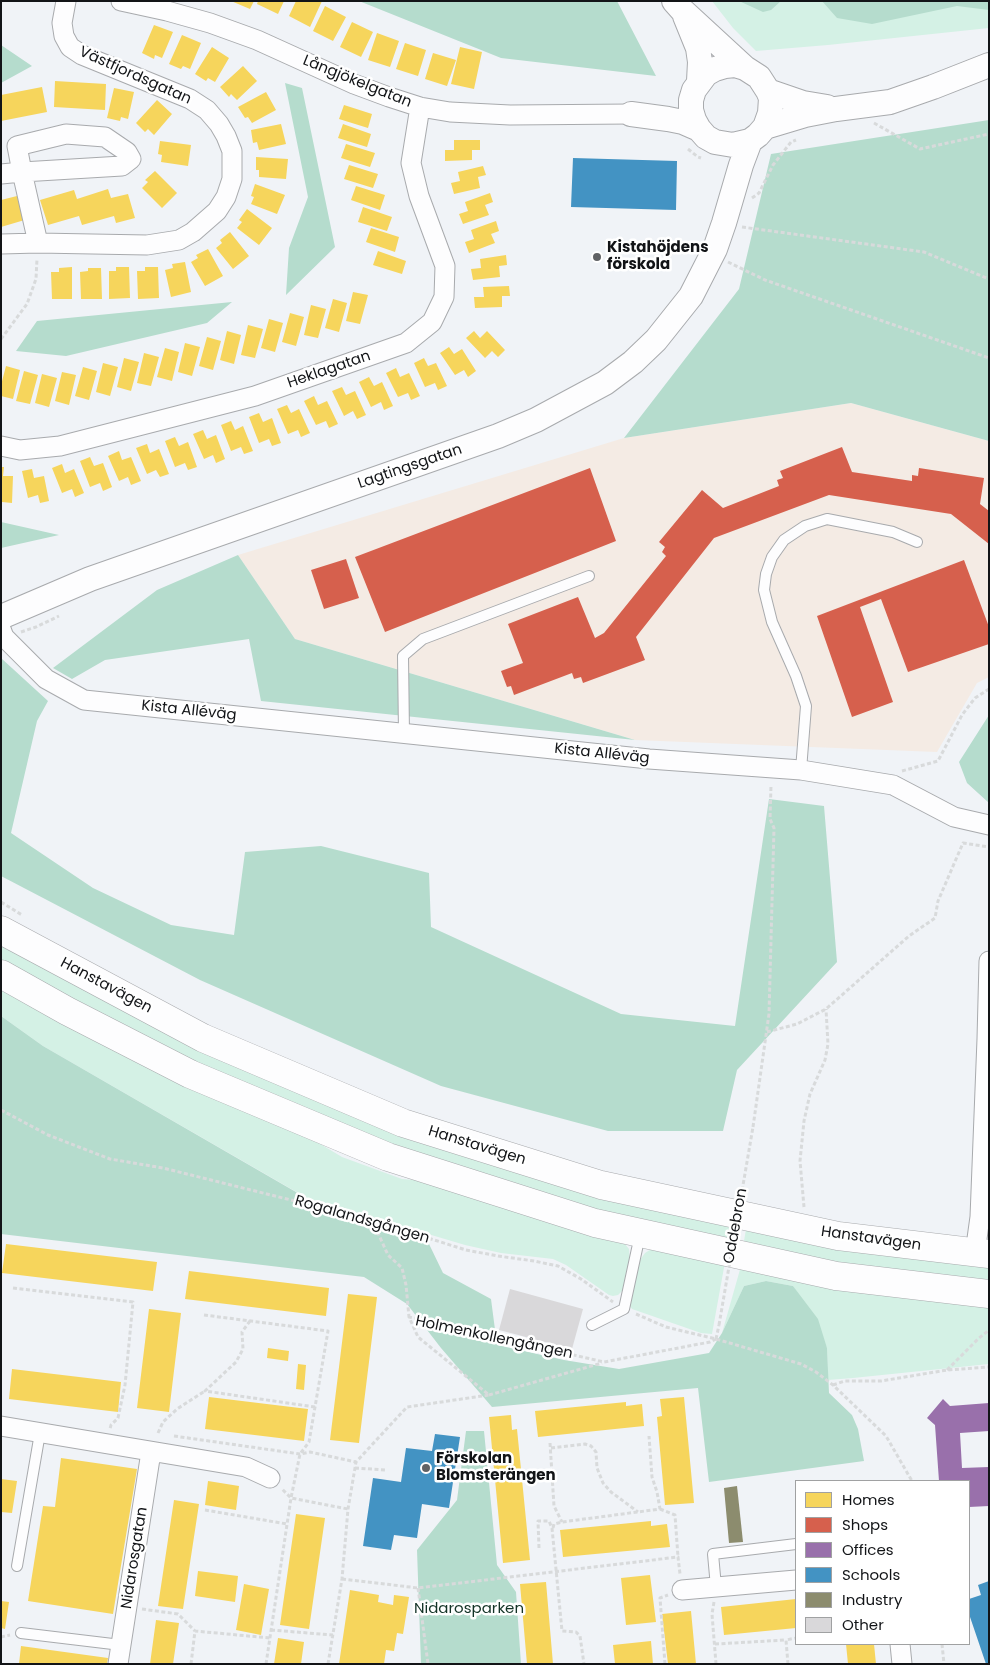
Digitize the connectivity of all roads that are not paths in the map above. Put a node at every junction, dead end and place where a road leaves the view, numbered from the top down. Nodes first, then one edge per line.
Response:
1 (66, 1) edge
2 (121, 1) edge
3 (678, 6) edge
4 (989, 65) edge
5 (745, 68) junction
6 (697, 85) junction
7 (768, 91) junction
8 (420, 107) junction
9 (836, 109) junction
10 (631, 114) junction
11 (757, 134) junction
12 (707, 136) junction
13 (22, 172) junction
14 (1, 174) edge
15 (740, 208) junction
16 (38, 243) junction
17 (1, 244) edge
18 (1, 446) edge
19 (917, 542) dead end
20 (590, 576) dead end
21 (2, 628) edge
22 (404, 734) junction
23 (801, 770) junction
24 (988, 824) edge
25 (989, 829) edge
26 (12, 923) edge
27 (989, 961) edge
28 (1, 974) edge
29 (988, 1039) edge
30 (640, 1233) junction
31 (982, 1253) edge
32 (989, 1294) edge
33 (592, 1325) dead end
34 (1, 1426) edge
35 (40, 1433) junction
36 (151, 1452) junction
37 (270, 1478) road end
38 (795, 1544) edge
39 (17, 1566) dead end
40 (795, 1580) edge
41 (716, 1587) junction
42 (682, 1590) road end
43 (21, 1633) dead end
44 (900, 1645) edge
45 (120, 1654) edge
46 (902, 1664) edge

1 - 16 street, Västfjordsgatan
2 - 8 street, Långjökelgatan
3 - 5 street
3 - 6 street
4 - 9 street
5 - 6 street
5 - 7 street
6 - 10 street, Långjökelgatan
6 - 12 street
7 - 9 street
7 - 11 street
8 - 10 street, Långjökelgatan
8 - 18 street, Heklagatan
9 - 11 street
10 - 12 street, Långjökelgatan
11 - 12 street
11 - 15 street, Lagtingsgatan
12 - 15 street, Lagtingsgatan
13 - 13 street
13 - 14 street
13 - 16 street
15 - 21 street, Lagtingsgatan
16 - 17 street, Västfjordsgatan
19 - 23 lane
20 - 22 lane
21 - 22 street, Kista Alléväg
22 - 23 street, Kista Alléväg
23 - 24 street, Kista Alléväg
24 - 25 street
26 - 31 main road, Hanstavägen
27 - 29 street
28 - 30 main road
29 - 31 street
30 - 32 main road
30 - 33 lane
34 - 35 street
35 - 36 street
35 - 39 lane
36 - 37 street
36 - 45 street, Nidarosgatan
38 - 41 lane
40 - 41 street
41 - 42 street
43 - 45 lane
44 - 46 street

